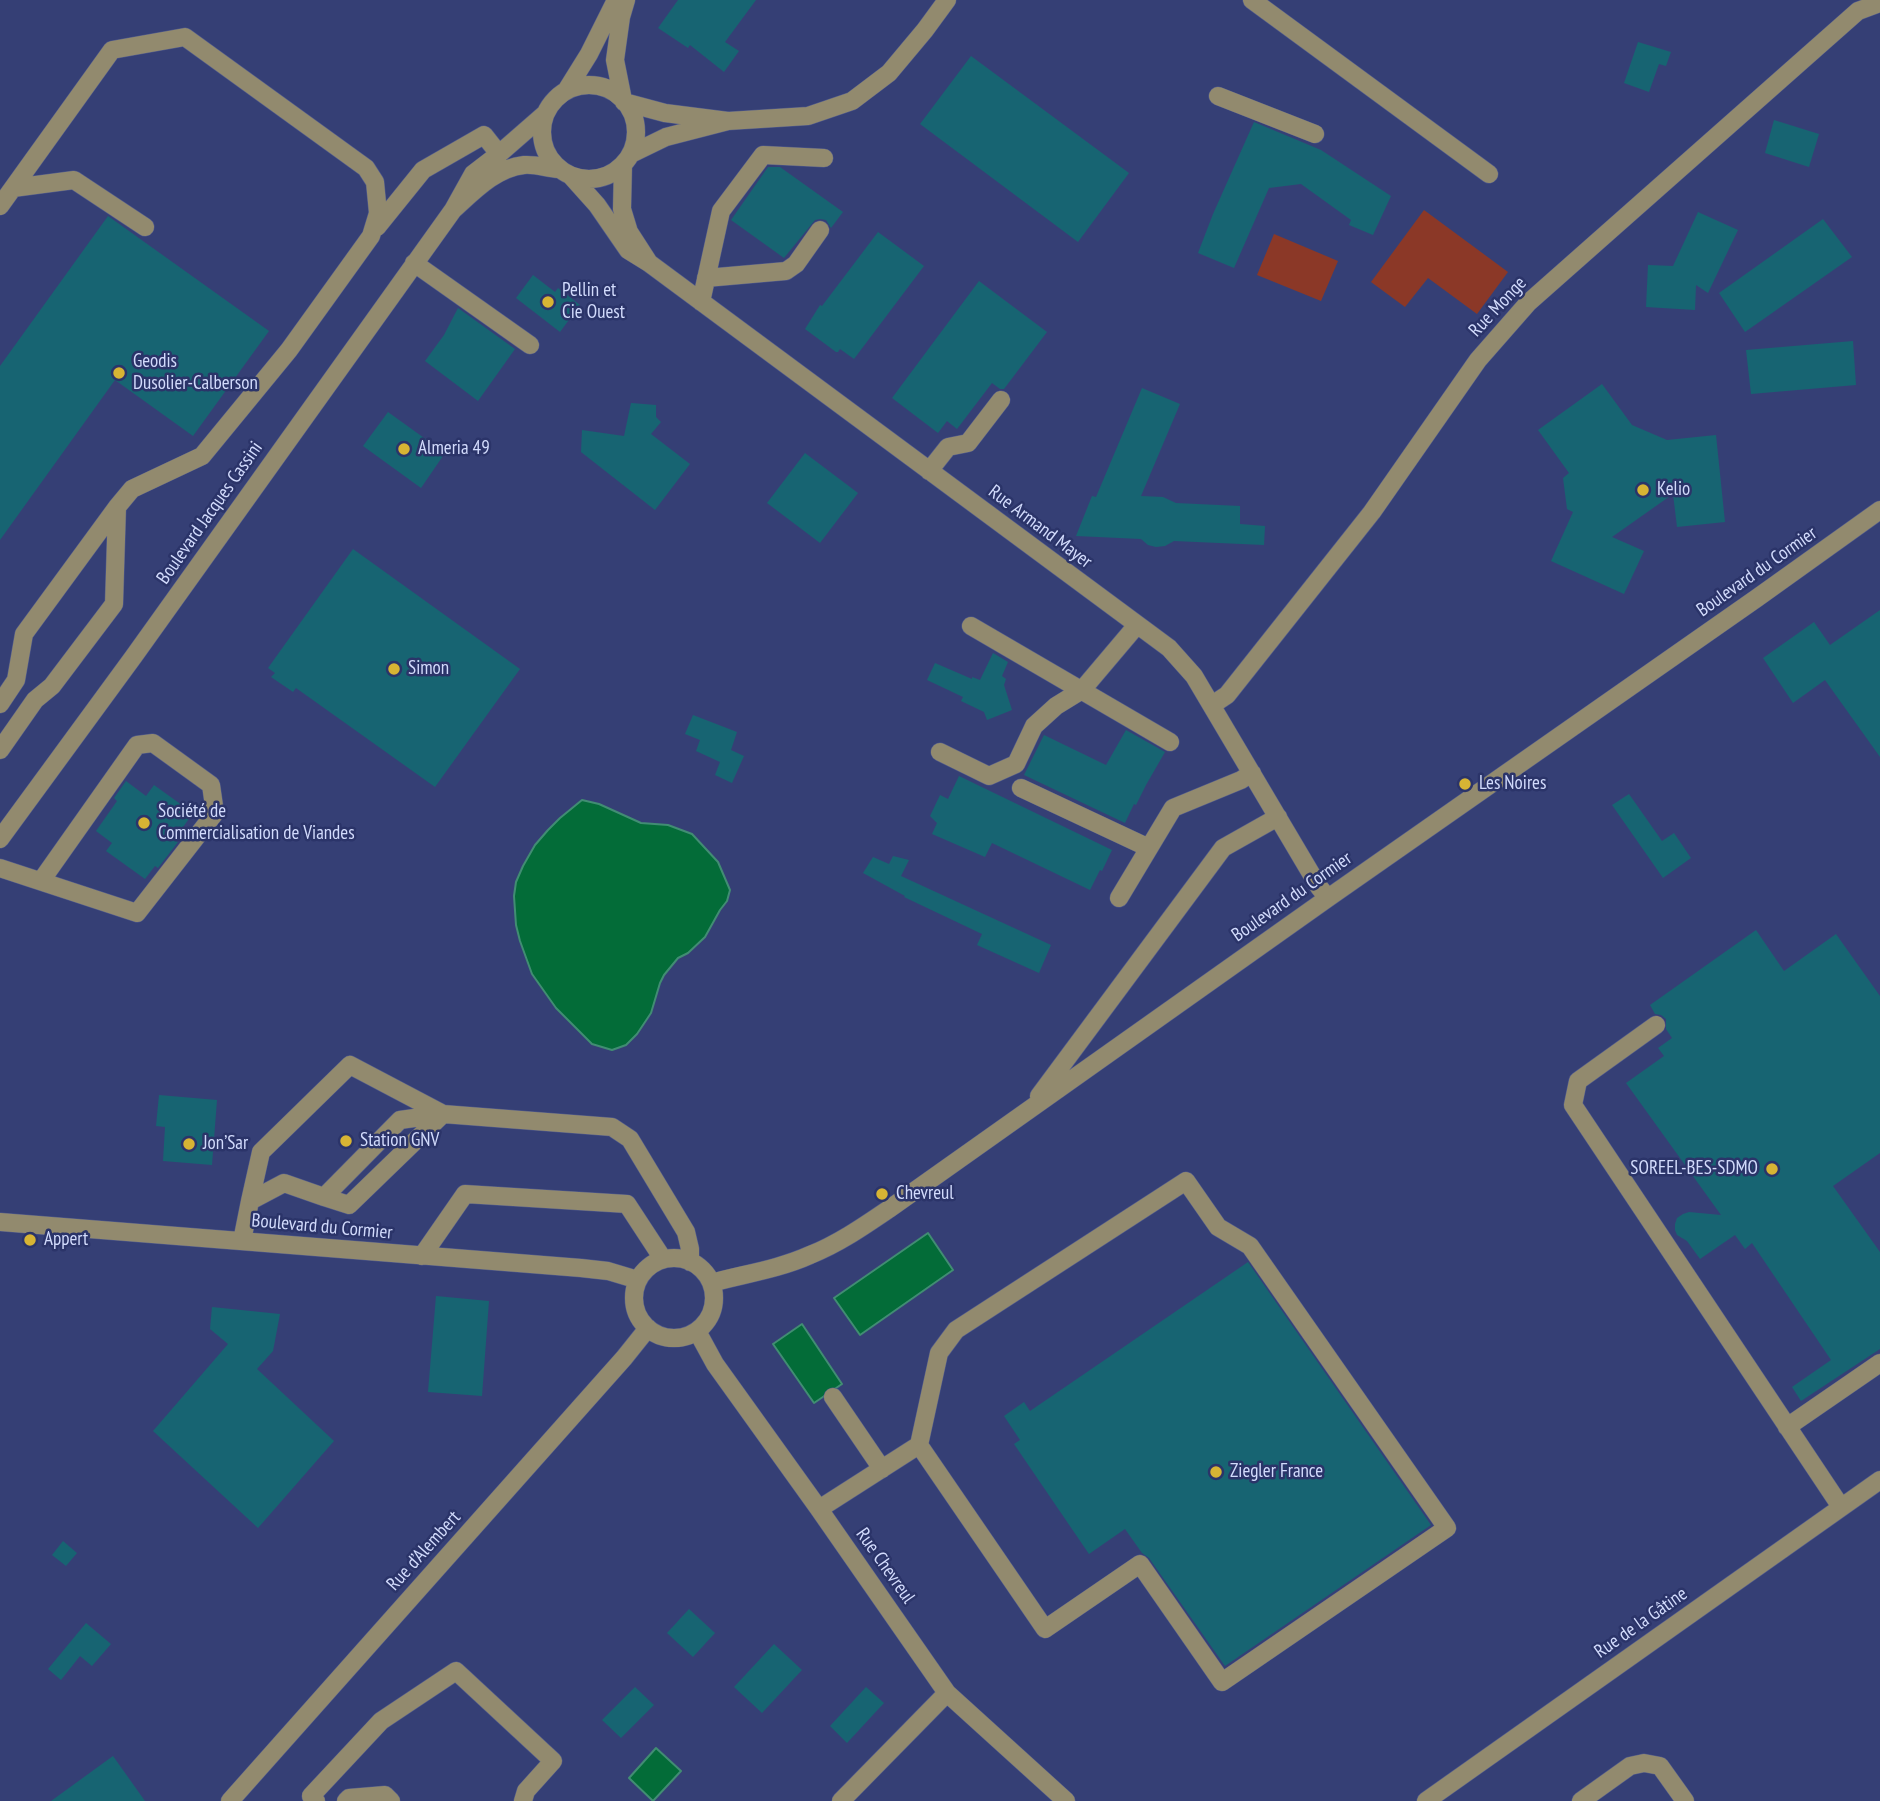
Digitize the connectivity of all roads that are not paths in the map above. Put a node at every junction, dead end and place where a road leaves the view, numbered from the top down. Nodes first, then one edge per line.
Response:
1 (616, 0) edge
2 (626, 0) edge
3 (947, 0) edge
4 (1252, 0) edge
5 (1878, 3) edge
6 (566, 91) junction
7 (1218, 96) dead end
8 (623, 101) junction
9 (546, 113) junction
10 (728, 121) junction
11 (1315, 134) dead end
12 (499, 154) junction
13 (824, 158) dead end
14 (627, 159) junction
15 (565, 172) junction
16 (1489, 174) dead end
17 (13, 188) junction
18 (0, 206) edge
19 (453, 210) junction
20 (145, 228) dead end
21 (820, 230) dead end
22 (371, 236) junction
23 (414, 263) junction
24 (649, 263) junction
25 (706, 278) junction
26 (701, 302) junction
27 (530, 345) dead end
28 (1001, 400) dead end
29 (929, 471) junction
30 (117, 507) junction
31 (1880, 510) edge
32 (1137, 625) junction
33 (971, 626) dead end
34 (1082, 690) junction
35 (0, 704) edge
36 (1212, 705) junction
37 (1171, 742) dead end
38 (0, 750) edge
39 (940, 751) dead end
40 (1252, 773) junction
41 (1021, 788) dead end
42 (1278, 817) junction
43 (0, 839) edge
44 (1149, 848) junction
45 (0, 868) edge
46 (41, 881) junction
47 (1119, 898) dead end
48 (1328, 898) junction
49 (1656, 1025) dead end
50 (1029, 1111) junction
51 (443, 1114) junction
52 (324, 1197) junction
53 (250, 1201) junction
54 (0, 1223) edge
55 (242, 1241) junction
56 (422, 1256) junction
57 (663, 1259) junction
58 (690, 1262) junction
59 (638, 1280) junction
60 (711, 1283) junction
61 (648, 1328) junction
62 (697, 1331) junction
63 (1880, 1363) edge
64 (833, 1397) dead end
65 (1787, 1427) junction
66 (919, 1445) junction
67 (882, 1469) junction
68 (1880, 1480) edge
69 (1841, 1507) junction
70 (819, 1509) junction
71 (947, 1693) junction
72 (856, 1794) edge
73 (230, 1801) edge
74 (316, 1801) edge
75 (346, 1801) edge
76 (391, 1801) edge
77 (523, 1801) edge
78 (841, 1801) edge
79 (1066, 1801) edge
80 (1426, 1801) edge
81 (1581, 1801) edge
82 (1685, 1801) edge

1 - 6 street
2 - 8 street
3 - 10 street
4 - 16 street
5 - 36 street, Rue Monge
6 - 8 street
6 - 9 street
7 - 11 street
8 - 10 street
8 - 14 street
9 - 12 street, Boulevard Jacques Cassini
9 - 15 street
10 - 14 street
12 - 19 street, Boulevard Jacques Cassini
12 - 22 street
13 - 25 street
14 - 15 street
14 - 24 street, Rue Armand Mayer
15 - 19 street, Boulevard Jacques Cassini
15 - 24 street, Rue Armand Mayer
17 - 18 street
17 - 20 street
17 - 22 street
19 - 23 street, Boulevard Jacques Cassini
21 - 25 street
22 - 30 street
23 - 27 street
23 - 43 street, Boulevard Jacques Cassini
24 - 26 street, Rue Armand Mayer
25 - 26 street
26 - 29 street, Rue Armand Mayer
28 - 29 street
29 - 32 street, Rue Armand Mayer
30 - 35 street
30 - 38 street
31 - 48 street, Boulevard du Cormier
32 - 34 street
32 - 36 street, Rue Armand Mayer
33 - 34 street
34 - 37 street
34 - 39 street
36 - 40 street, Rue Armand Mayer
40 - 42 street, Rue Armand Mayer
40 - 44 street
41 - 44 street
42 - 48 street, Rue Armand Mayer
42 - 50 street
44 - 47 street
45 - 46 street
46 - 46 street
48 - 50 street, Boulevard du Cormier
49 - 65 street
50 - 60 street, Boulevard du Cormier
51 - 52 street
51 - 52 street
51 - 53 street
51 - 58 street
52 - 53 street
53 - 55 street
54 - 55 street, Boulevard du Cormier
55 - 56 street, Boulevard du Cormier
56 - 57 street
56 - 59 street, Boulevard du Cormier
57 - 58 street
57 - 59 street
58 - 60 street
59 - 61 street
60 - 62 street
61 - 62 street
61 - 73 street, Rue d’Alembert
62 - 70 street, Rue Chevreul
63 - 65 street
64 - 67 street
65 - 69 street
66 - 66 street
66 - 67 street
67 - 70 street
68 - 69 street, Rue de la Gâtine
69 - 80 street, Rue de la Gâtine
70 - 71 street, Rue Chevreul
71 - 72 street
71 - 79 street, Rue Chevreul
72 - 78 street
74 - 77 street
75 - 76 street
81 - 82 street

